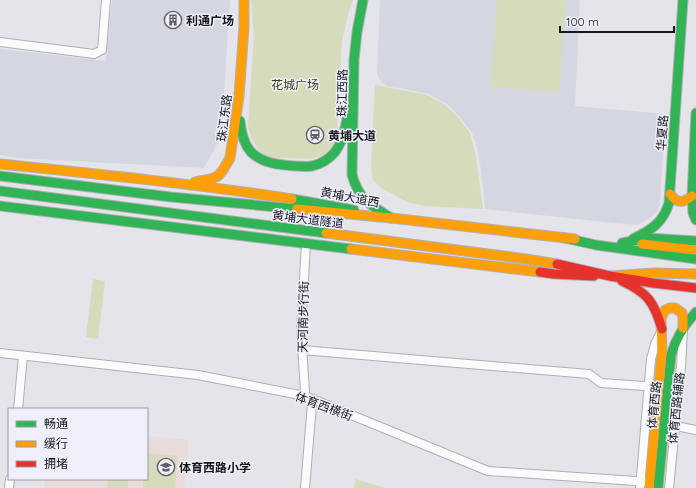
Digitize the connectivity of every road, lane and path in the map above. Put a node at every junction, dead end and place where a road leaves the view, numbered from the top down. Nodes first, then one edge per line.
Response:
1 (106, 0) edge
2 (244, 0) edge
3 (363, 0) edge
4 (683, 0) edge
5 (0, 42) edge
6 (354, 93) junction
7 (239, 96) junction
8 (696, 113) edge
9 (0, 164) edge
10 (0, 176) edge
11 (160, 181) junction
12 (0, 191) edge
13 (670, 194) junction
14 (692, 196) junction
15 (0, 206) edge
16 (390, 218) junction
17 (696, 220) edge
18 (565, 238) junction
19 (696, 241) edge
20 (306, 243) junction
21 (622, 243) junction
22 (696, 250) edge
23 (696, 259) edge
24 (696, 274) edge
25 (611, 276) junction
26 (696, 288) edge
27 (696, 312) edge
28 (683, 328) junction
29 (662, 329) junction
30 (302, 350) junction
31 (0, 353) edge
32 (23, 356) junction
33 (649, 386) junction
34 (659, 387) junction
35 (305, 392) dead end
36 (312, 404) dead end
37 (18, 408) edge
38 (664, 424) junction
39 (675, 426) junction
40 (696, 430) edge
41 (640, 484) edge
42 (650, 485) edge
43 (305, 488) edge
44 (658, 488) edge
45 (668, 488) edge

1 - 5 street
2 - 7 main road, 珠江东路
3 - 6 main road, 珠江西路
4 - 13 main road, 华夏路
6 - 7 main road
6 - 16 main road, 珠江西路
7 - 11 main road, 珠江东路
8 - 14 main road
9 - 11 main road, 黄埔大道西
10 - 16 main road, 黄埔大道隧道
11 - 16 main road, 黄埔大道西
12 - 25 main road, 黄埔大道隧道
13 - 14 main road
13 - 21 main road, 华夏路
14 - 17 main road
15 - 20 main road
16 - 18 main road, 黄埔大道西
18 - 21 main road, 黄埔大道西
18 - 23 main road
19 - 21 main road
20 - 25 main road
20 - 30 street, 天河南步行街
21 - 22 main road, 黄埔大道西
24 - 25 main road
25 - 26 main road
25 - 29 main road
27 - 28 main road, 体育西路
28 - 29 main road
28 - 38 main road, 体育西路
28 - 39 street, 体育西路辅路
29 - 33 street
29 - 34 main road, 体育西路
30 - 33 street
30 - 35 street, 天河南步行街
31 - 32 street, 体育西横街
32 - 37 street
32 - 41 street, 体育西横街
33 - 34 street
33 - 41 street
34 - 42 main road, 体育西路
36 - 43 street
38 - 39 street
38 - 44 main road, 体育西路
39 - 40 street
39 - 45 street, 体育西路辅路
41 - 42 street, 体育西横街

